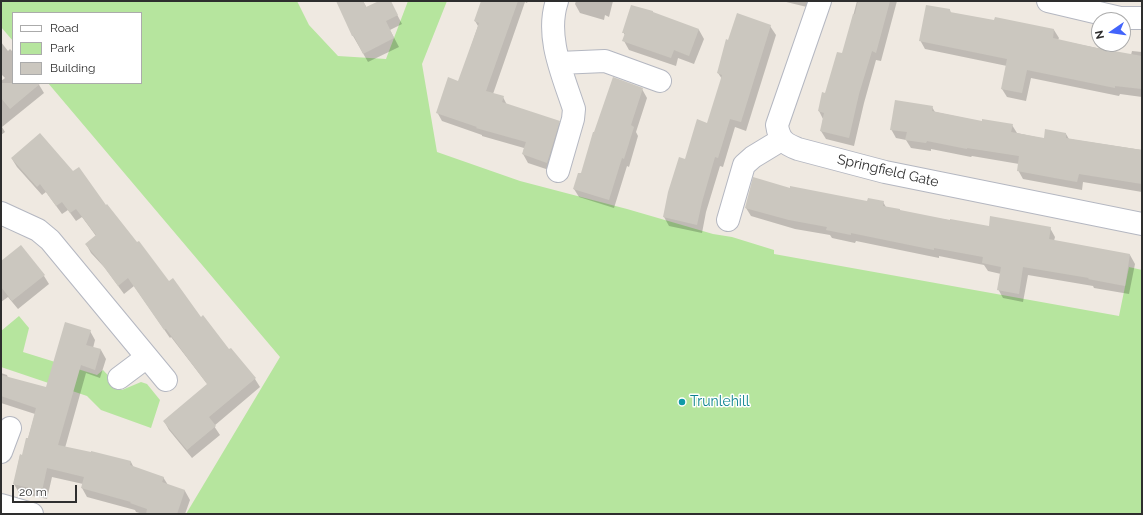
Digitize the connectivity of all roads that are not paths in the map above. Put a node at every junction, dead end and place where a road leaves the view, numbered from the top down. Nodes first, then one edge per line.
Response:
1 (557, 1) edge
2 (820, 1) edge
3 (1048, 1) edge
4 (1121, 10) edge
5 (1142, 18) edge
6 (559, 63) junction
7 (660, 81) dead end
8 (781, 140) junction
9 (558, 171) dead end
10 (1, 213) edge
11 (728, 220) dead end
12 (1142, 224) edge
13 (147, 357) junction
14 (119, 378) dead end
15 (166, 380) dead end
16 (10, 428) dead end
17 (1, 452) edge
18 (1, 505) edge
19 (32, 514) edge

1 - 6 street
2 - 8 street
3 - 4 street
4 - 5 street
6 - 7 street
6 - 9 street
8 - 11 street
8 - 12 street, Springfield Gate
10 - 13 street
13 - 14 street
13 - 15 street
16 - 17 street
18 - 19 street

